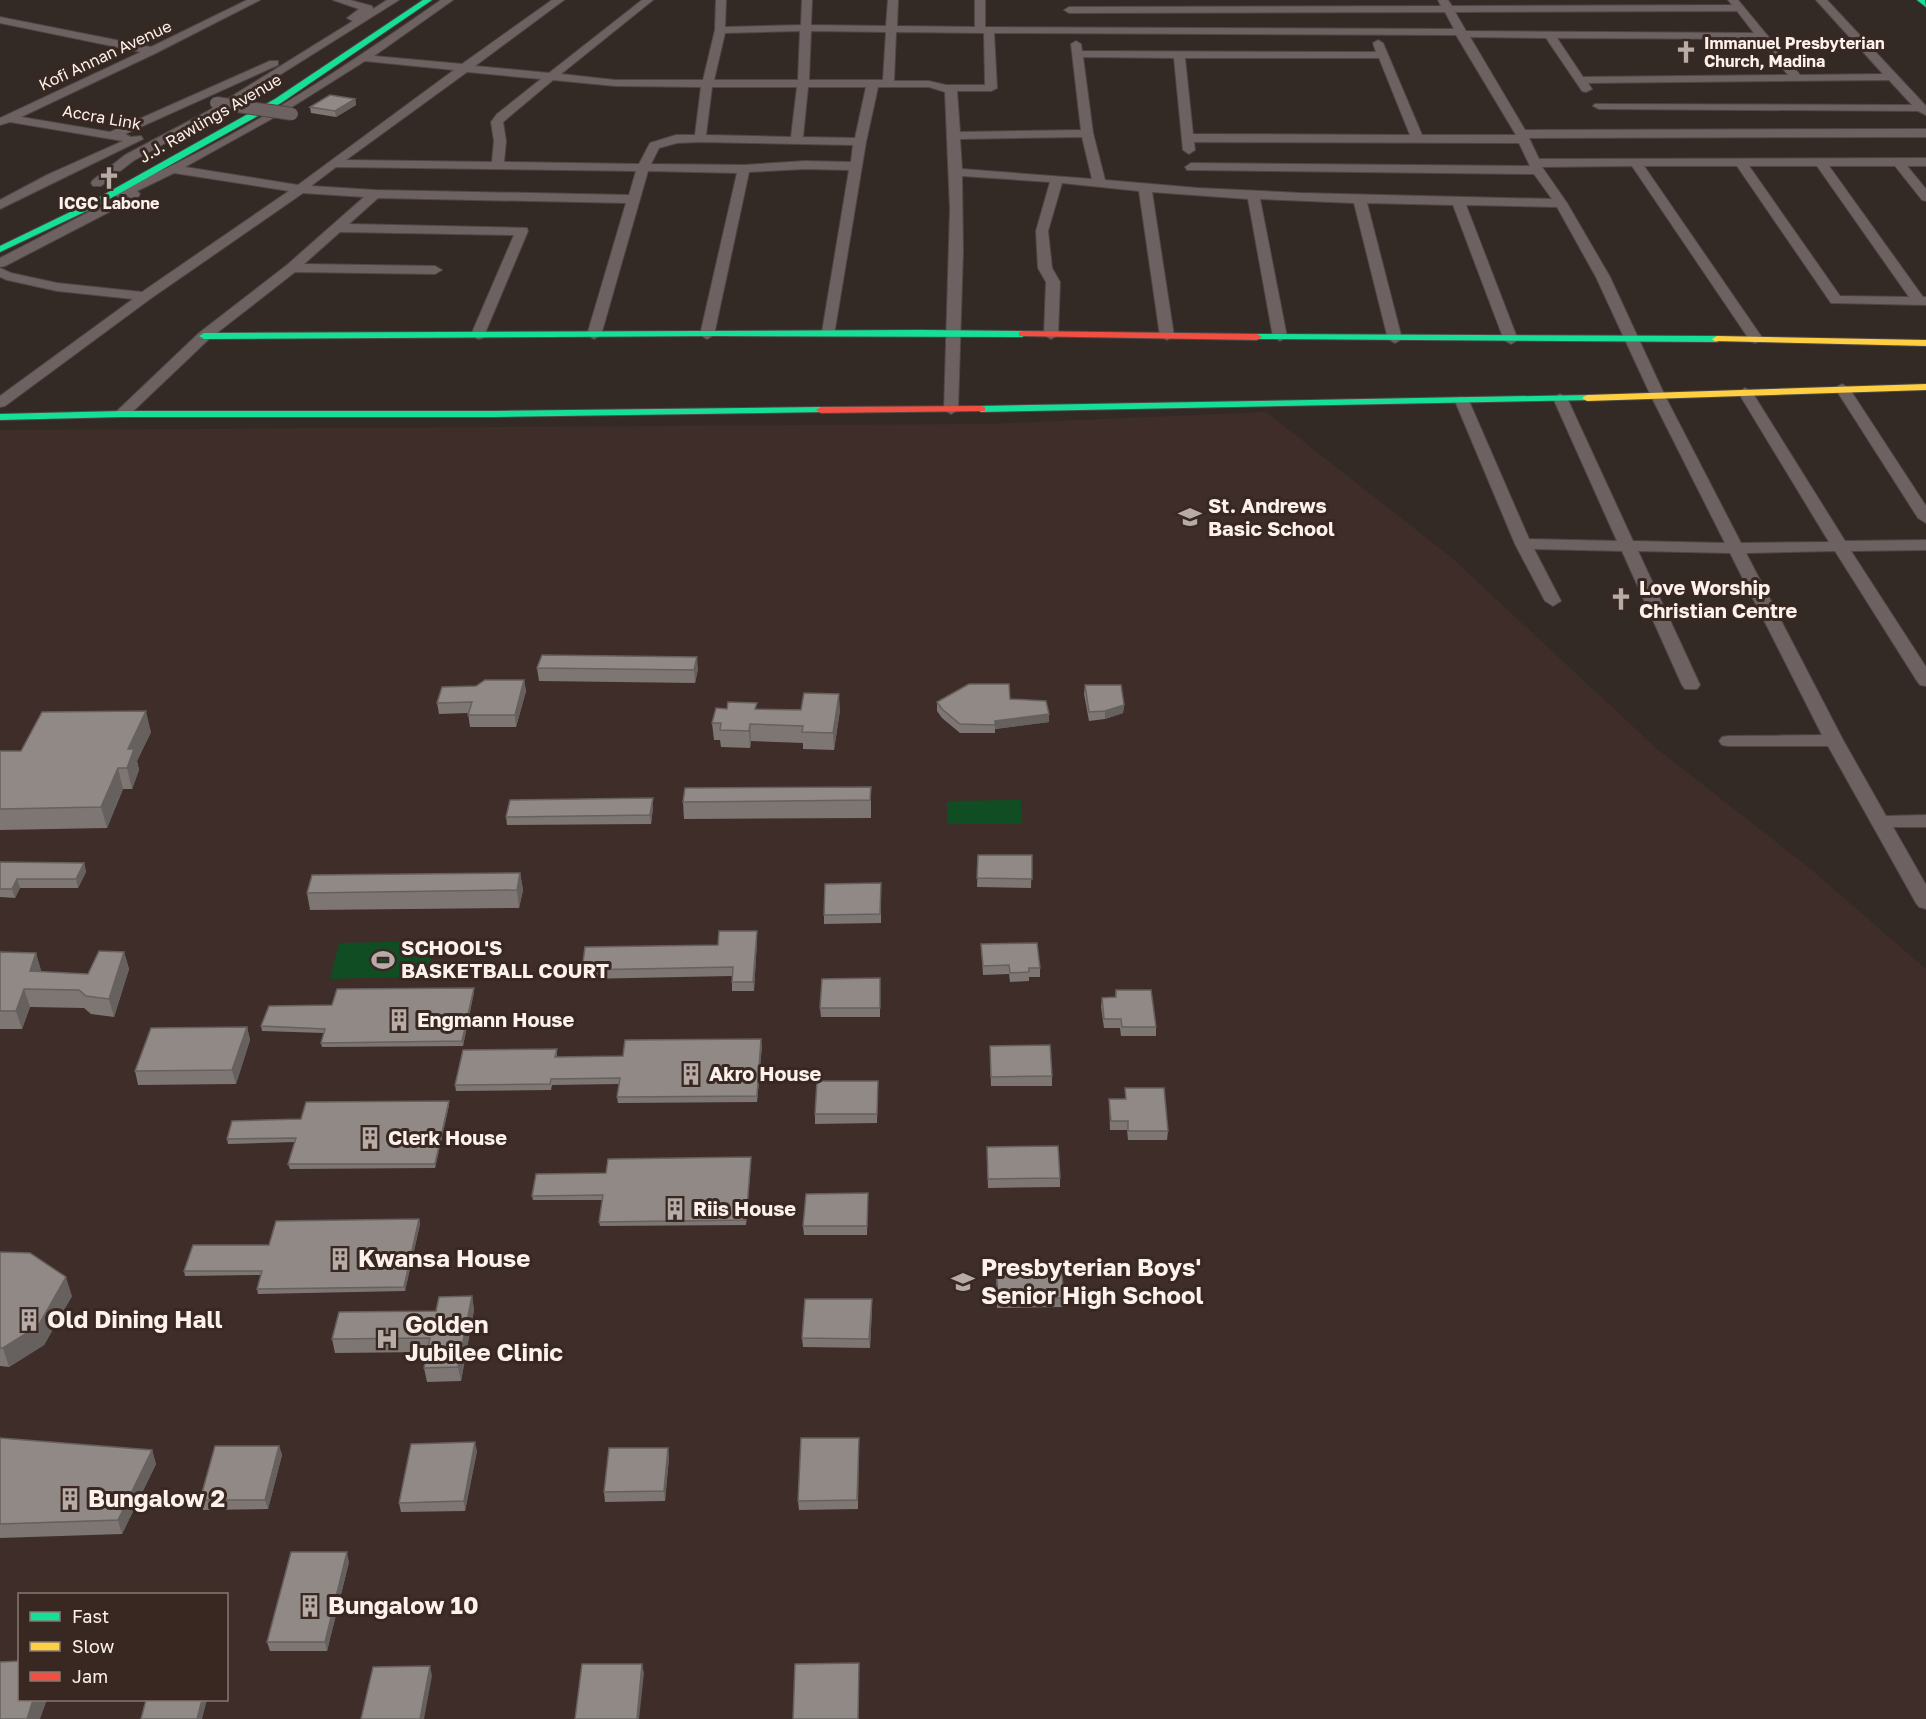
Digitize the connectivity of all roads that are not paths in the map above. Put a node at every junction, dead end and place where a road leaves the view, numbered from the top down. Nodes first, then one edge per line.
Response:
1 (236, 0) edge
2 (338, 0) edge
3 (448, 0) edge
4 (559, 0) edge
5 (648, 0) edge
6 (721, 0) edge
7 (807, 0) edge
8 (893, 0) edge
9 (980, 0) edge
10 (1821, 0) edge
11 (1921, 0) edge
12 (253, 1) edge
13 (388, 4) edge
14 (412, 4) edge
15 (1154, 4) edge
16 (1445, 4) edge
17 (1737, 4) edge
18 (431, 5) edge
19 (1068, 5) edge
20 (1926, 5) edge
21 (368, 8) junction
22 (1360, 8) junction
23 (0, 20) edge
24 (804, 28) junction
25 (892, 28) junction
26 (720, 30) junction
27 (985, 30) junction
28 (1072, 31) junction
29 (1371, 32) junction
30 (1460, 33) junction
31 (1549, 34) junction
32 (1764, 36) junction
33 (152, 51) junction
34 (1078, 54) junction
35 (1179, 55) junction
36 (1383, 55) junction
37 (364, 58) junction
38 (466, 69) junction
39 (554, 76) junction
40 (1891, 77) junction
41 (1797, 78) junction
42 (1580, 80) junction
43 (873, 83) junction
44 (803, 84) junction
45 (888, 84) junction
46 (707, 85) junction
47 (949, 88) junction
48 (216, 103) dead end
49 (1923, 111) edge
50 (292, 114) dead end
51 (2, 119) edge
52 (1607, 120) junction
53 (1926, 133) edge
54 (1088, 134) junction
55 (112, 135) junction
56 (955, 136) junction
57 (1522, 136) junction
58 (700, 138) junction
59 (1189, 138) junction
60 (137, 140) junction
61 (796, 140) junction
62 (1418, 140) junction
63 (155, 142) junction
64 (860, 142) junction
65 (1635, 162) junction
66 (1740, 162) junction
67 (1820, 162) junction
68 (1926, 162) edge
69 (333, 163) junction
70 (1899, 163) junction
71 (498, 165) junction
72 (856, 166) junction
73 (1191, 166) junction
74 (1536, 166) junction
75 (643, 167) junction
76 (744, 169) junction
77 (176, 170) junction
78 (955, 172) junction
79 (1057, 178) junction
80 (1099, 182) junction
81 (93, 185) joint
82 (1145, 188) junction
83 (300, 189) junction
84 (1197, 191) junction
85 (375, 194) junction
86 (1252, 194) junction
87 (1359, 197) junction
88 (1926, 197) edge
89 (634, 199) junction
90 (1458, 201) junction
91 (1561, 203) junction
92 (0, 205) edge
93 (92, 205) junction
94 (339, 228) junction
95 (0, 249) edge
96 (0, 263) edge
97 (292, 268) junction
98 (435, 270) dead end
99 (0, 272) edge
100 (145, 296) junction
101 (1923, 301) edge
102 (829, 332) junction
103 (954, 333) junction
104 (478, 335) junction
105 (594, 335) junction
106 (707, 335) junction
107 (1051, 335) junction
108 (204, 336) junction
109 (1167, 336) junction
110 (1280, 337) junction
111 (1395, 339) junction
112 (1633, 339) junction
113 (1756, 339) junction
114 (1511, 340) junction
115 (1926, 343) edge
116 (1926, 387) edge
117 (1842, 388) junction
118 (1745, 392) junction
119 (1658, 396) junction
120 (1560, 398) junction
121 (1462, 401) junction
122 (0, 403) edge
123 (951, 410) junction
124 (122, 414) junction
125 (0, 417) edge
126 (1926, 518) edge
127 (1523, 544) junction
128 (1626, 545) junction
129 (1926, 545) edge
130 (1840, 547) junction
131 (1735, 548) junction
132 (1552, 601) dead end
133 (1926, 681) edge
134 (1691, 685) dead end
135 (1834, 740) junction
136 (1728, 741) dead end
137 (1926, 821) edge
138 (1879, 822) junction
139 (1926, 903) edge

1 - 12 street
2 - 21 street
3 - 18 street
4 - 38 street
5 - 39 street
6 - 26 street
7 - 24 street
8 - 25 street
9 - 27 street
10 - 40 street
11 - 20 main road
12 - 33 street, Kofi Annan Avenue
13 - 14 main road, J.J. Rawlings Avenue
13 - 21 street
13 - 63 street
13 - 81 main road, J.J. Rawlings Avenue
14 - 18 main road
14 - 93 main road, J.J. Rawlings Avenue
15 - 19 street
15 - 22 street
16 - 17 street
16 - 22 street
16 - 30 street
17 - 32 street
18 - 37 street
19 - 28 street
21 - 55 street
22 - 29 street
23 - 33 street
24 - 25 street
24 - 26 street
24 - 44 street
25 - 27 street
25 - 45 street
26 - 46 street
27 - 28 street
27 - 47 street
28 - 29 street
28 - 34 street
29 - 30 street
29 - 36 street
30 - 31 street
30 - 57 street
31 - 32 street
31 - 42 street
32 - 41 street
33 - 51 street, Kofi Annan Avenue
34 - 35 street
34 - 54 street
35 - 36 street
35 - 59 street
36 - 62 street
37 - 38 street
37 - 77 street
38 - 39 street
38 - 69 street
39 - 46 street
39 - 71 street
40 - 41 street
40 - 49 street
41 - 42 street
42 - 52 street
43 - 44 street
43 - 45 street
43 - 64 street
44 - 46 street
44 - 61 street
45 - 47 street
46 - 58 street
47 - 56 street
48 - 50 street, bridge
49 - 52 street
51 - 55 street, Accra Link
52 - 53 street
52 - 57 street
54 - 56 street
54 - 80 street
55 - 60 street, Accra Link
56 - 78 street
57 - 62 street
57 - 74 street
58 - 61 street
58 - 75 street
59 - 62 street
59 - 73 street
60 - 63 street, Accra Link
60 - 92 street
61 - 64 street
63 - 81 street
64 - 72 street
65 - 66 street
65 - 74 street
65 - 113 street
66 - 67 street
66 - 101 street
67 - 70 street
67 - 101 street
68 - 70 street
69 - 71 street
69 - 83 street
70 - 88 street
71 - 75 street
72 - 76 street
72 - 102 street
73 - 74 street
73 - 84 street
74 - 91 street
75 - 76 street
75 - 89 street
76 - 106 street
77 - 83 street
77 - 93 street
77 - 96 street
78 - 79 street
78 - 103 street
79 - 80 street
79 - 107 street
80 - 82 street
82 - 84 street
82 - 109 street
83 - 85 street
83 - 100 street
84 - 86 street
85 - 89 street
85 - 94 street
86 - 87 street
86 - 110 street
87 - 90 street
87 - 111 street
89 - 105 street
90 - 91 street
90 - 114 street
91 - 112 street
93 - 95 main road, J.J. Rawlings Avenue
94 - 97 street
94 - 104 street
97 - 98 street
97 - 108 street
99 - 100 street
100 - 122 street
102 - 103 main road
102 - 106 main road
103 - 107 main road
103 - 123 street
104 - 105 main road
104 - 108 main road
105 - 106 main road
107 - 109 main road
108 - 124 street
109 - 110 main road
110 - 111 main road
111 - 114 main road
112 - 113 main road
112 - 114 main road
112 - 119 street
113 - 115 main road
116 - 117 main road
117 - 118 main road
117 - 126 street
118 - 119 main road
118 - 130 street
119 - 120 main road
119 - 131 street
120 - 121 main road
120 - 128 street
121 - 123 main road
121 - 127 street
123 - 124 main road
124 - 125 main road
127 - 128 street
127 - 132 street
128 - 131 street
128 - 134 street
129 - 130 street
130 - 131 street
130 - 133 street
131 - 135 street
135 - 136 street
135 - 138 street
137 - 138 street
138 - 139 street

